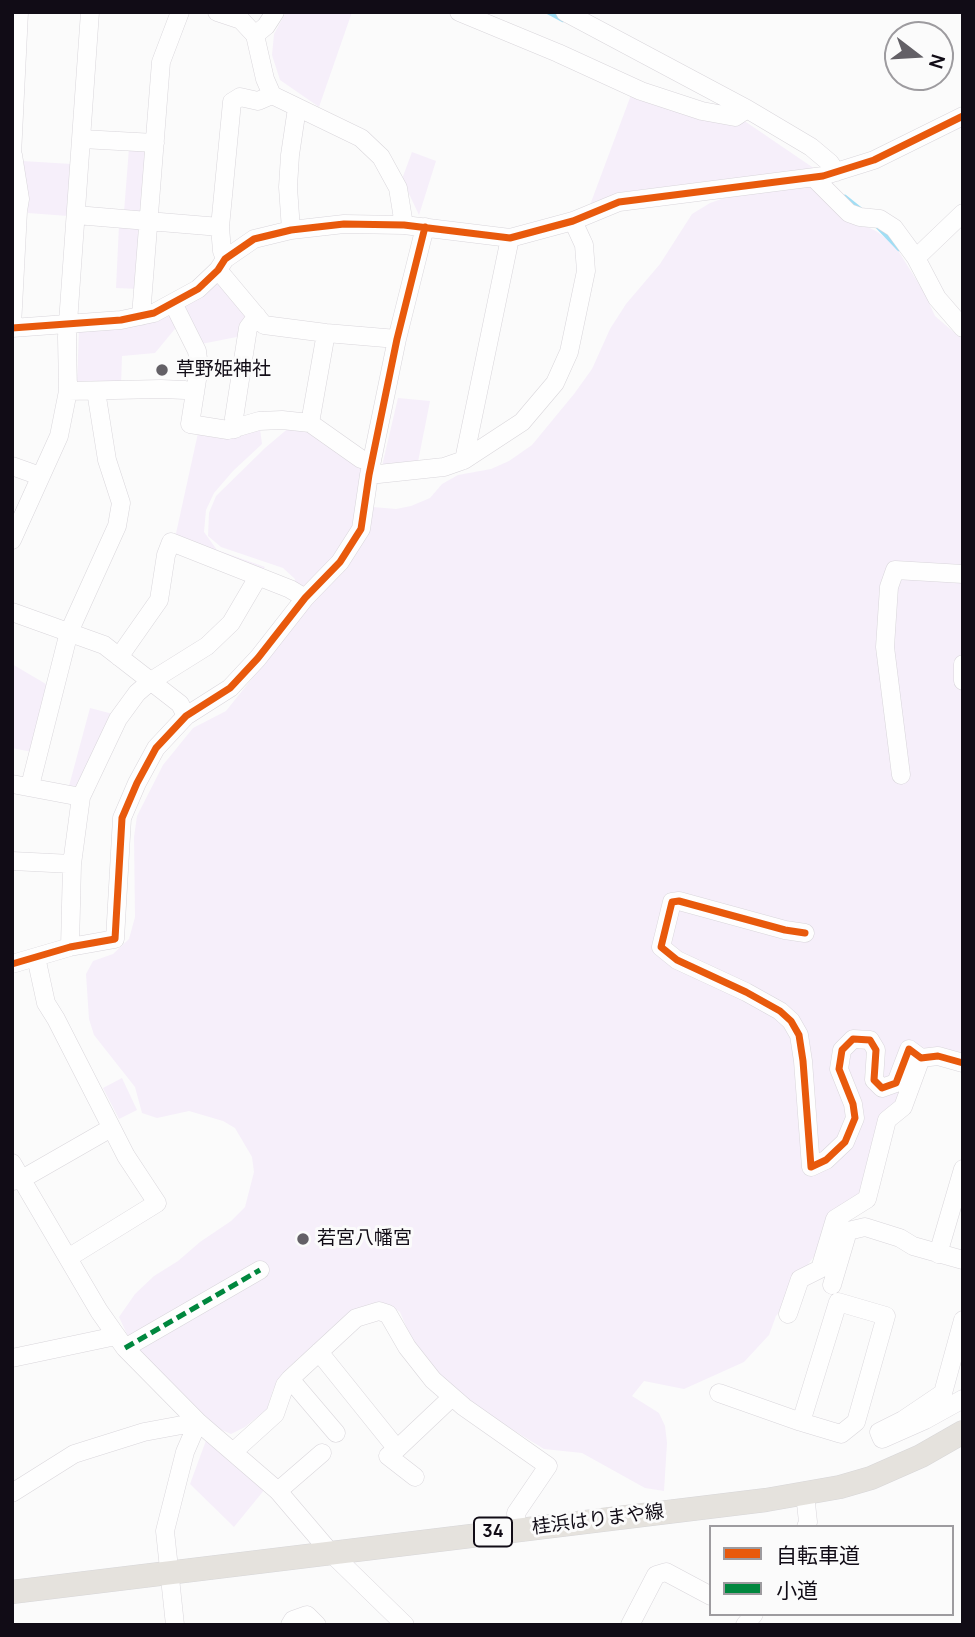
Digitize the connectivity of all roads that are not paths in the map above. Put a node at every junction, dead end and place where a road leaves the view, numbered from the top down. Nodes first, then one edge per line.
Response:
1 (19, 12) edge
2 (90, 12) edge
3 (180, 12) edge
4 (217, 12) edge
5 (275, 12) edge
6 (459, 12) edge
7 (565, 12) edge
8 (255, 35) junction
9 (272, 95) junction
10 (297, 108) junction
11 (747, 109) junction
12 (963, 116) edge
13 (82, 139) junction
14 (155, 143) junction
15 (12, 155) edge
16 (826, 175) junction
17 (15, 211) edge
18 (963, 213) edge
19 (76, 215) junction
20 (149, 220) junction
21 (573, 221) junction
22 (404, 225) junction
23 (220, 227) junction
24 (425, 227) junction
25 (291, 230) junction
26 (510, 238) junction
27 (916, 258) junction
28 (222, 264) junction
29 (173, 303) junction
30 (141, 316) junction
31 (257, 316) junction
32 (68, 323) junction
33 (12, 327) edge
34 (963, 328) edge
35 (326, 333) junction
36 (397, 339) junction
37 (68, 391) junction
38 (96, 391) junction
39 (195, 393) junction
40 (310, 423) junction
41 (235, 429) junction
42 (464, 460) junction
43 (12, 466) edge
44 (370, 469) junction
45 (40, 475) junction
46 (12, 540) edge
47 (963, 574) edge
48 (258, 577) junction
49 (305, 598) junction
50 (12, 612) edge
51 (69, 632) junction
52 (119, 657) junction
53 (963, 663) edge
54 (151, 681) junction
55 (963, 681) edge
56 (186, 716) junction
57 (901, 775) dead end
58 (21, 785) edge
59 (81, 797) junction
60 (12, 861) edge
61 (72, 863) junction
62 (805, 933) dead end
63 (70, 947) junction
64 (36, 957) junction
65 (12, 964) edge
66 (921, 1058) junction
67 (963, 1063) edge
68 (111, 1128) junction
69 (12, 1163) edge
70 (963, 1169) edge
71 (17, 1180) edge
72 (938, 1254) junction
73 (68, 1258) junction
74 (963, 1260) edge
75 (260, 1270) dead end
76 (832, 1285) dead end
77 (788, 1314) dead end
78 (963, 1320) edge
79 (120, 1342) junction
80 (319, 1352) junction
81 (12, 1358) edge
82 (290, 1379) junction
83 (719, 1393) dead end
84 (452, 1397) junction
85 (963, 1399) edge
86 (198, 1422) junction
87 (801, 1422) junction
88 (856, 1422) junction
89 (879, 1432) junction
90 (963, 1432) edge
91 (336, 1433) dead end
92 (397, 1449) junction
93 (233, 1452) junction
94 (322, 1452) dead end
95 (415, 1477) dead end
96 (278, 1491) junction
97 (12, 1493) edge
98 (805, 1494) junction
99 (807, 1525) edge
100 (517, 1529) junction
101 (330, 1552) junction
102 (169, 1573) junction
103 (12, 1592) edge
104 (709, 1595) edge
105 (175, 1625) edge
106 (290, 1625) edge
107 (317, 1625) edge
108 (404, 1625) edge
109 (630, 1625) edge

1 - 15 street
2 - 13 street
3 - 14 street
4 - 8 street
5 - 8 street
6 - 11 street
7 - 11 street
8 - 9 street
9 - 10 street
9 - 23 street
10 - 22 street
10 - 25 street
11 - 16 street
12 - 16 street
13 - 14 street
13 - 19 street
14 - 20 street
15 - 17 street
16 - 21 street
16 - 27 street
17 - 33 street
18 - 27 street
19 - 20 street
19 - 32 street
20 - 23 street
20 - 30 street
21 - 26 street
21 - 42 street
22 - 24 street
22 - 25 street
23 - 28 street
24 - 26 street
24 - 36 street
25 - 28 street
26 - 42 street
27 - 34 street
28 - 29 street
28 - 31 street
29 - 30 street
29 - 39 street
30 - 32 street
31 - 35 street
31 - 41 street
32 - 33 street
32 - 37 street
35 - 36 street
35 - 40 street
36 - 44 street
37 - 38 street
37 - 45 street
38 - 39 street
38 - 51 street
39 - 41 street
40 - 41 street
40 - 44 street
42 - 44 street
43 - 45 street
44 - 49 street
45 - 46 street
47 - 57 street
48 - 49 street
48 - 52 street
48 - 54 street
49 - 56 street
50 - 51 street
51 - 52 street
51 - 58 street
52 - 54 street
53 - 55 street
54 - 56 street
54 - 59 street
56 - 63 street
58 - 59 street
59 - 61 street
60 - 61 street
61 - 63 street
62 - 66 street
63 - 64 street
64 - 65 street
64 - 68 street
66 - 67 street
66 - 77 street
68 - 71 street
68 - 73 street
69 - 71 street
70 - 72 street
71 - 73 street
72 - 74 street
72 - 76 street
73 - 79 street
75 - 79 street
78 - 89 street
79 - 81 street
79 - 86 street
80 - 82 street
80 - 84 street
80 - 92 street
82 - 91 street
82 - 93 street
83 - 87 street
84 - 92 street
84 - 100 street
85 - 89 street
86 - 93 street
86 - 97 street
86 - 102 street
87 - 88 street
87 - 88 street
88 - 89 street
90 - 98 main road, 桂浜はりまや線 / 34
92 - 95 street
93 - 96 street
94 - 96 street
96 - 101 street
98 - 99 street
98 - 100 main road, 桂浜はりまや線 / 34
100 - 101 main road, 桂浜はりまや線 / 34
101 - 102 main road, 桂浜はりまや線 / 34
101 - 108 street
102 - 103 main road, 桂浜はりまや線 / 34
102 - 105 street
104 - 109 street
106 - 107 street

